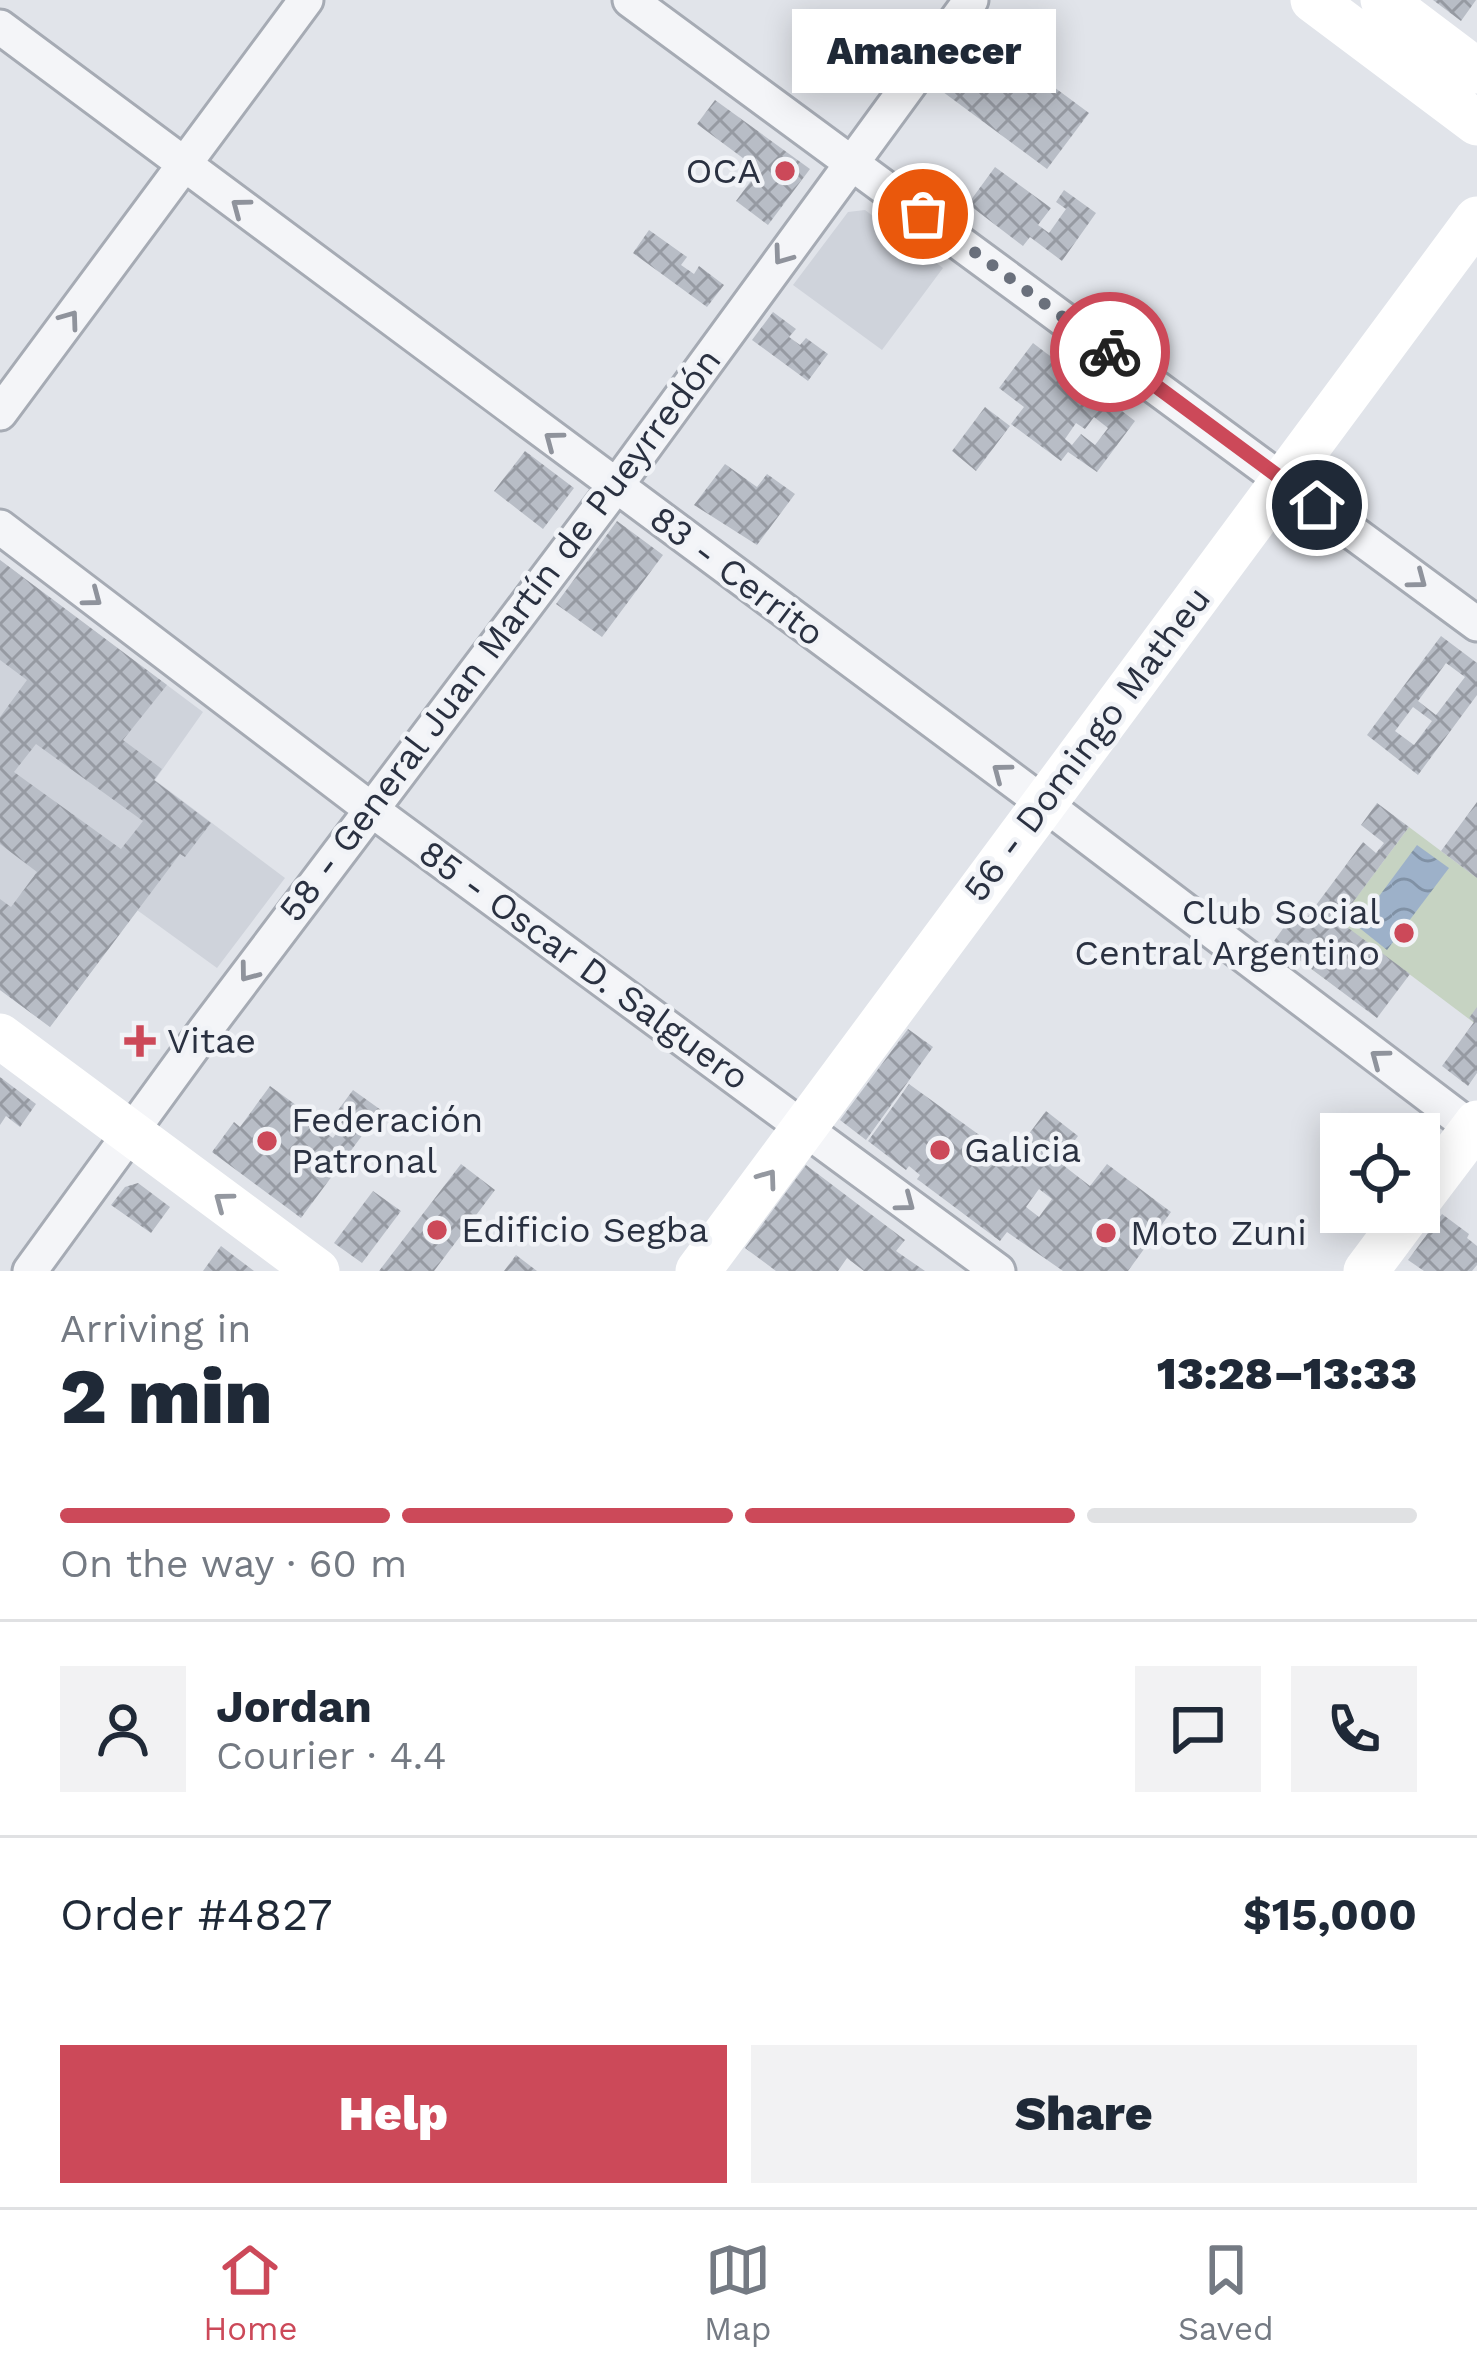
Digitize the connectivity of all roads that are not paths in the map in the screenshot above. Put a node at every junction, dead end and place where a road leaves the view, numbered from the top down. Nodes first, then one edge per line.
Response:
1 (306, 0) edge
2 (631, 0) edge
3 (970, 0) edge
4 (1313, 0) edge
5 (1384, 0) edge
6 (0, 27) edge
7 (1477, 70) edge
8 (1477, 123) edge
9 (850, 161) junction
10 (183, 165) junction
11 (1477, 219) edge
12 (0, 413) edge
13 (1285, 481) junction
14 (616, 486) junction
15 (0, 527) edge
16 (1477, 624) edge
17 (1042, 802) junction
18 (372, 810) junction
19 (0, 1036) edge
20 (806, 1128) junction
21 (1475, 1128) edge
22 (131, 1132) junction
23 (1440, 1173) edge
24 (1394, 1233) edge
25 (31, 1271) edge
26 (317, 1271) edge
27 (698, 1271) edge
28 (998, 1271) edge
29 (1366, 1271) edge

1 - 10 street
2 - 9 street
3 - 9 street, 58 - General Juan Martín de Pueyrredón
4 - 8 street
5 - 7 street
6 - 10 street, 83 - Cerrito
9 - 13 street
9 -> 14 street, 58 - General Juan Martín de Pueyrredón
12 -> 10 street
14 -> 10 street, 83 - Cerrito
11 - 13 street, 56 - Domingo Matheu
13 -> 16 street
13 - 17 street, 56 - Domingo Matheu
17 -> 14 street, 83 - Cerrito
14 - 18 street, 58 - General Juan Martín de Pueyrredón
15 -> 18 street, 85 - Oscar D. Salguero
17 - 20 street, 56 - Domingo Matheu
21 -> 17 street, 83 - Cerrito
18 - 20 street, 85 - Oscar D. Salguero
18 -> 22 street, 58 - General Juan Martín de Pueyrredón
19 - 22 street
27 -> 20 street, 56 - Domingo Matheu
20 -> 28 street, 85 - Oscar D. Salguero
21 - 23 street
22 - 25 street, 58 - General Juan Martín de Pueyrredón
26 -> 22 street
24 - 29 street

